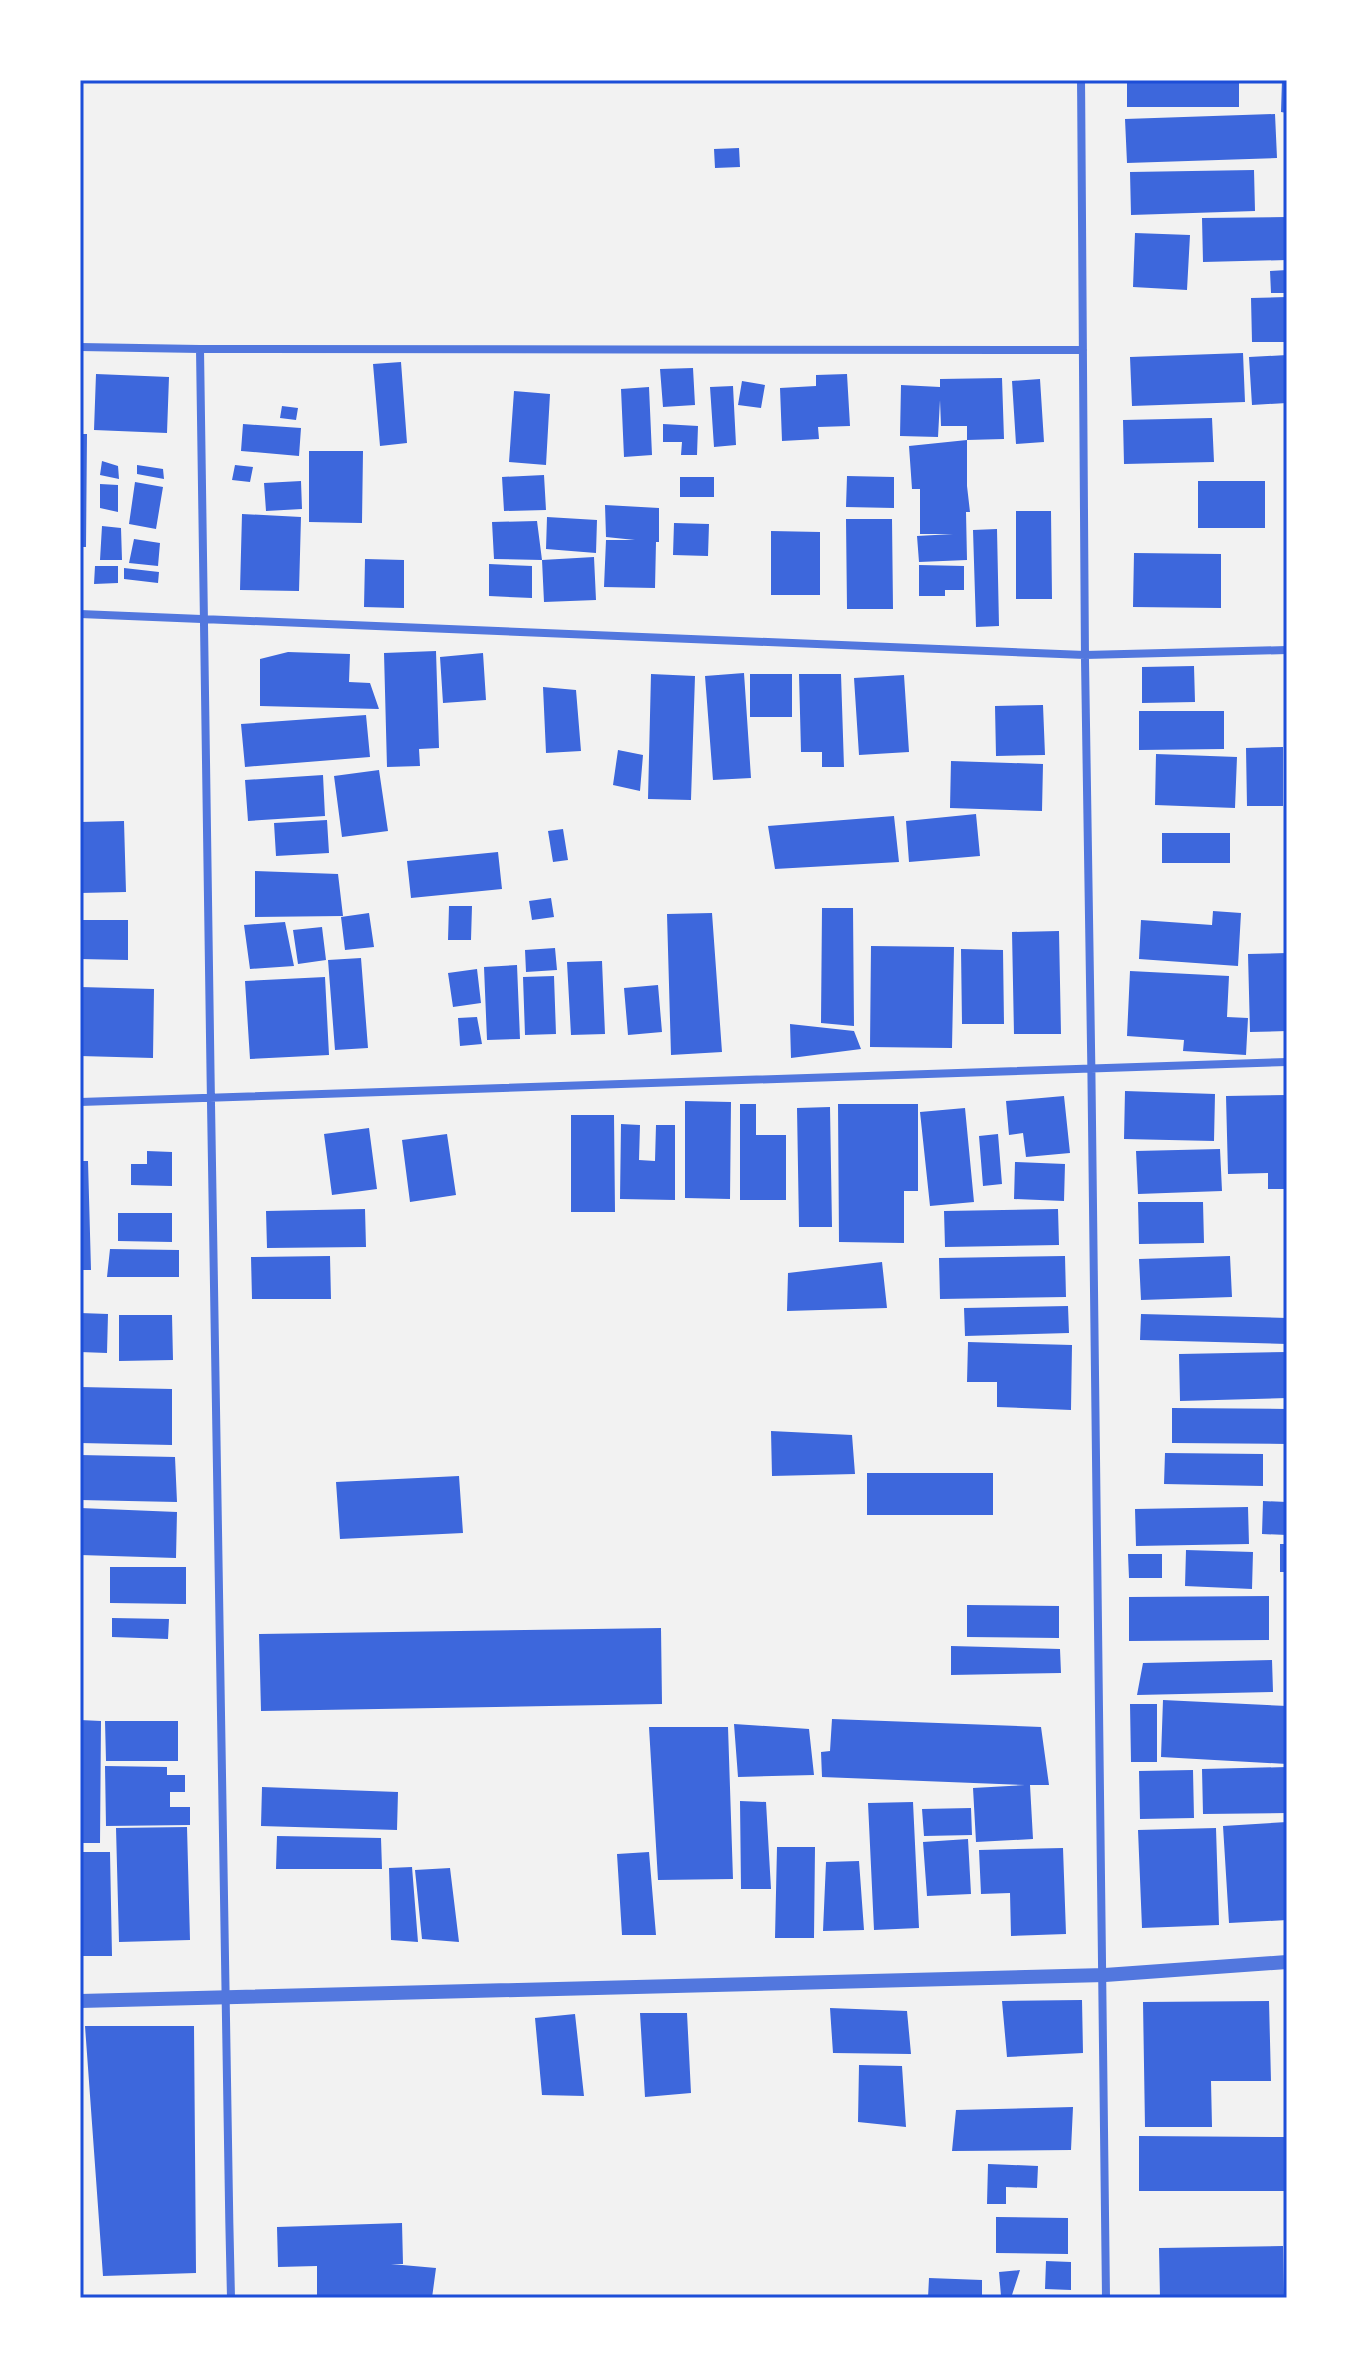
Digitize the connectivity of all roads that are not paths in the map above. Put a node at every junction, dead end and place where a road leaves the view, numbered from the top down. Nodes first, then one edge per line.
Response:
1 (1081, 80) edge
2 (80, 347) edge
3 (200, 349) junction
4 (1083, 350) junction
5 (80, 614) edge
6 (207, 621) junction
7 (1287, 650) edge
8 (1085, 655) junction
9 (1287, 1062) edge
10 (1093, 1068) junction
11 (210, 1098) junction
12 (80, 1102) edge
13 (1287, 1962) edge
14 (1105, 1975) junction
15 (224, 1998) junction
16 (80, 2001) edge
17 (231, 2298) edge
18 (1106, 2298) edge

1 - 4 street
2 - 3 street
3 - 4 street
3 - 6 street
4 - 8 street
5 - 6 street
6 - 8 street
6 - 11 street
7 - 8 street
8 - 10 street
9 - 10 street
10 - 11 street
10 - 14 street
11 - 12 street
11 - 15 street
13 - 14 street
14 - 15 street
14 - 18 street
15 - 16 street
15 - 17 street

